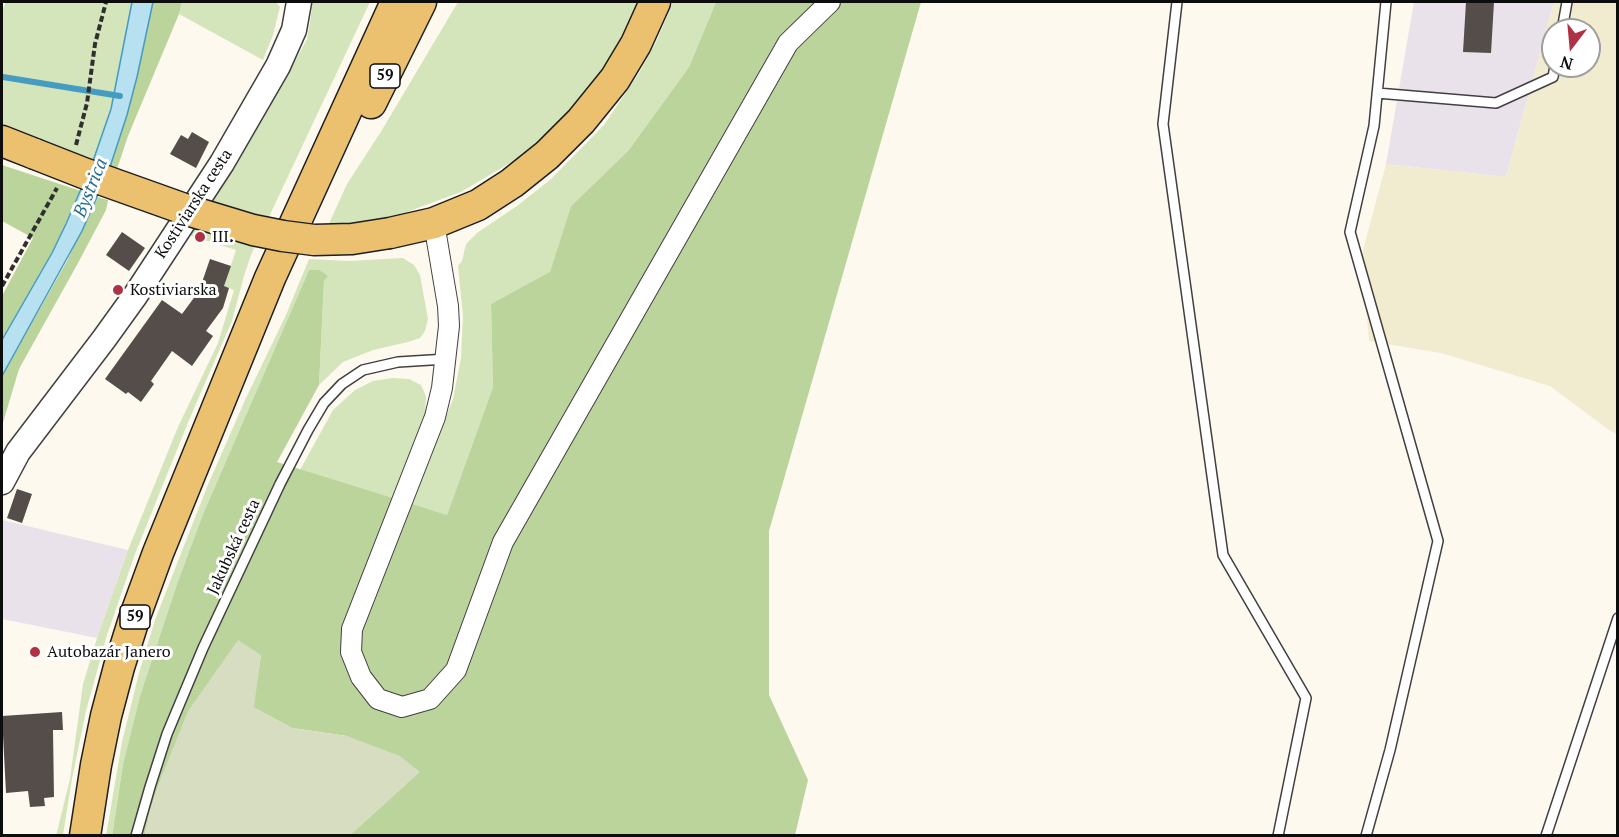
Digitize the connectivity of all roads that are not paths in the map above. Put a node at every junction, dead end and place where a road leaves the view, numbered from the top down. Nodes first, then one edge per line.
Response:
1 (298, 2) edge
2 (655, 2) edge
3 (830, 2) edge
4 (1178, 2) edge
5 (1386, 2) edge
6 (1567, 2) edge
7 (401, 3) edge
8 (1564, 18) edge
9 (1551, 78) edge
10 (1377, 93) junction
11 (2, 141) edge
12 (434, 223) junction
13 (447, 359) junction
14 (2, 482) edge
15 (1617, 618) edge
16 (85, 836) edge
17 (136, 836) edge
18 (1278, 836) edge
19 (1366, 836) edge
20 (1546, 836) edge

1 - 14 street, Kostiviarska cesta
2 - 12 main road
3 - 13 street
4 - 18 lane
5 - 10 lane
6 - 8 lane
7 - 16 main road, 59
9 - 10 lane
10 - 19 lane
11 - 12 main road, bridge
12 - 13 street
13 - 17 lane, Jakubská cesta
15 - 20 lane

